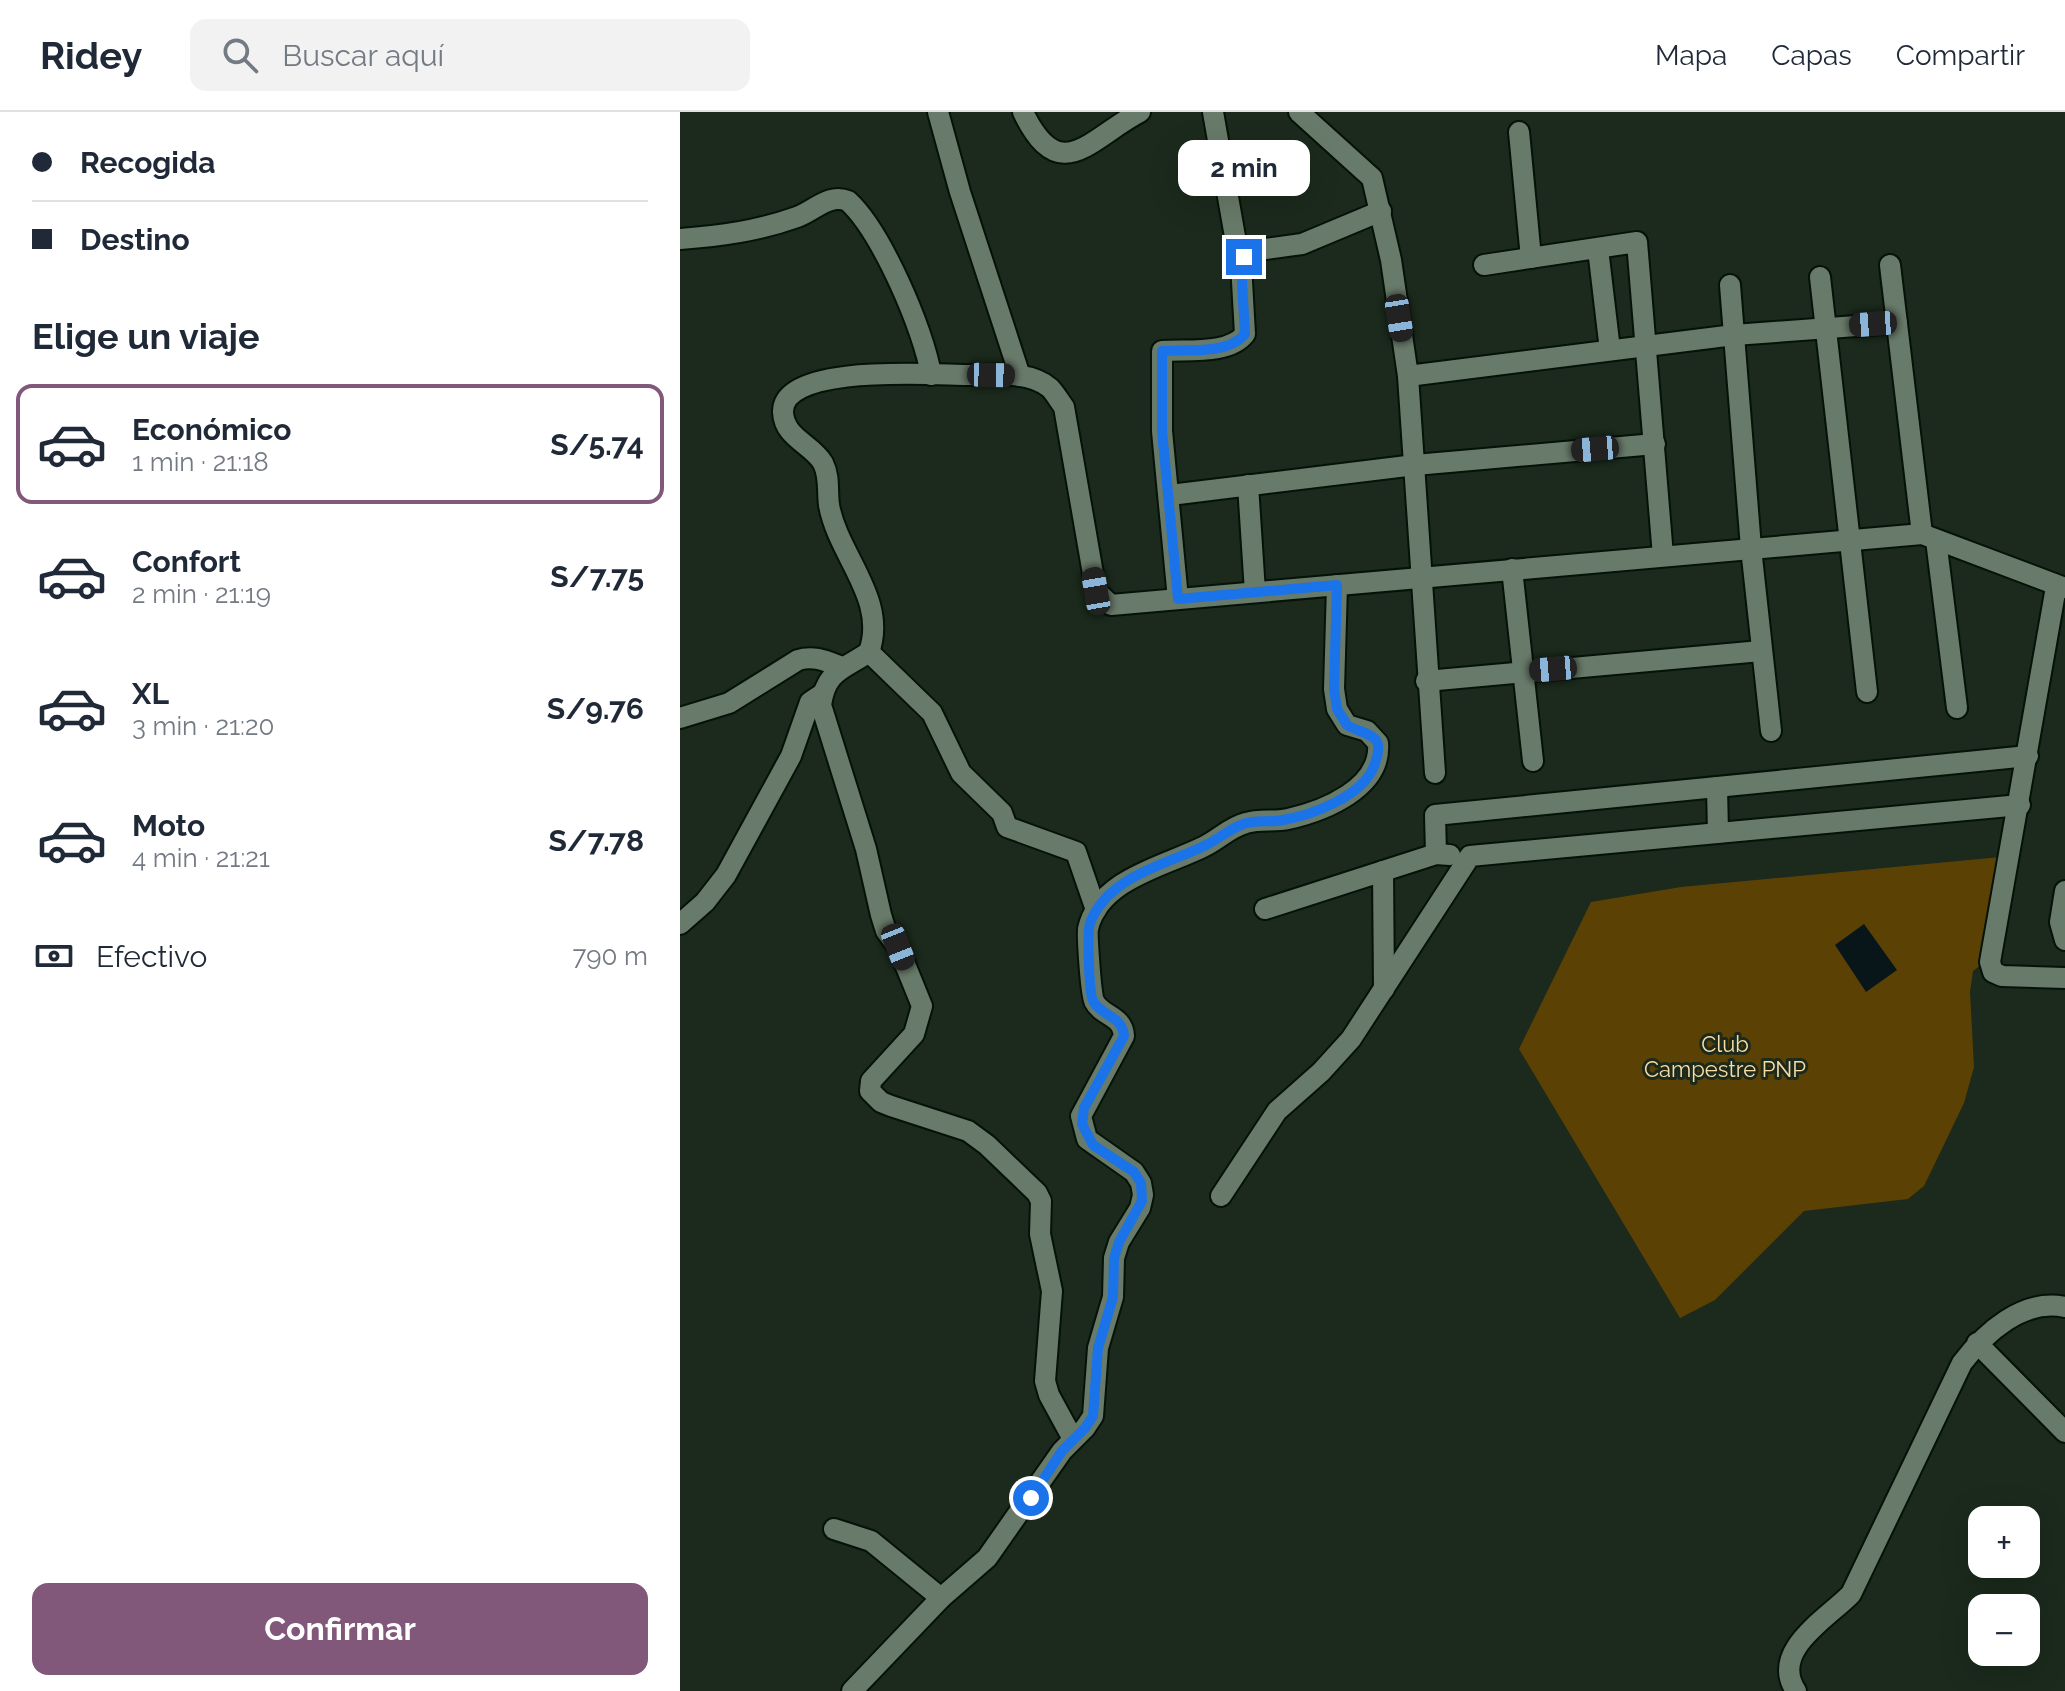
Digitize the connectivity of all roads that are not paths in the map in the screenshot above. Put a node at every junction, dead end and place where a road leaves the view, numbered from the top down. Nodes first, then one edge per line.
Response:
1 (938, 112) edge
2 (1023, 112) edge
3 (1140, 112) edge
4 (1213, 112) edge
5 (1299, 112) edge
6 (1519, 132) dead end
7 (1381, 211) junction
8 (680, 239) edge
9 (1598, 249) junction
10 (1244, 257) junction
11 (1531, 258) junction
12 (1484, 265) dead end
13 (1890, 265) dead end
14 (1820, 277) dead end
15 (1730, 285) dead end
16 (1897, 323) junction
17 (1826, 328) junction
18 (1734, 335) junction
19 (1647, 345) junction
20 (1610, 350) junction
21 (931, 375) junction
22 (1020, 376) junction
23 (1408, 376) junction
24 (1655, 444) junction
25 (1415, 465) junction
26 (1248, 485) junction
27 (1170, 495) junction
28 (1929, 537) junction
29 (1848, 540) junction
30 (1751, 548) junction
31 (1663, 556) junction
32 (1512, 569) junction
33 (1422, 577) junction
34 (1337, 585) junction
35 (2061, 587) edge
36 (1255, 592) junction
37 (1178, 599) junction
38 (1761, 651) junction
39 (869, 652) junction
40 (842, 667) junction
41 (1523, 672) junction
42 (1426, 681) junction
43 (1867, 692) dead end
44 (822, 694) junction
45 (1957, 708) dead end
46 (680, 718) edge
47 (1771, 731) dead end
48 (2028, 756) junction
49 (1533, 761) dead end
50 (1435, 773) dead end
51 (1717, 787) junction
52 (2020, 805) junction
53 (1718, 833) junction
54 (1436, 854) junction
55 (1470, 856) junction
56 (1383, 871) junction
57 (2065, 891) edge
58 (1265, 909) dead end
59 (1096, 910) junction
60 (680, 924) edge
61 (2065, 940) edge
62 (2065, 978) edge
63 (1384, 989) junction
64 (1221, 1196) dead end
65 (2065, 1307) edge
66 (1977, 1343) junction
67 (2065, 1432) edge
68 (1073, 1439) junction
69 (834, 1529) dead end
70 (941, 1598) junction
71 (852, 1691) edge
72 (1796, 1691) edge

1 - 22 street
2 - 3 street
4 - 10 street
5 - 7 street
6 - 11 street
7 - 10 street
7 - 23 street
8 - 21 street
9 - 11 street
9 - 19 street
9 - 20 street
10 - 27 street
11 - 12 street
13 - 16 street
14 - 17 street
15 - 18 street
16 - 17 street
16 - 28 street
17 - 18 street
17 - 29 street
18 - 19 street
18 - 30 street
19 - 20 street
19 - 24 street
20 - 23 street
21 - 22 street
21 - 39 street
22 - 37 street
23 - 25 street
24 - 25 street
24 - 31 street
25 - 26 street
25 - 33 street
26 - 27 street
26 - 36 street
27 - 37 street
28 - 29 street
28 - 35 street
28 - 45 street
29 - 30 street
29 - 43 street
30 - 31 street
30 - 38 street
31 - 32 street
32 - 33 street
32 - 41 street
33 - 34 street
33 - 42 street
34 - 36 street
34 - 59 street
35 - 48 street
36 - 37 street
38 - 41 street
38 - 47 street
39 - 40 street
39 - 59 street
40 - 44 street
40 - 46 street
41 - 42 street
41 - 49 street
42 - 50 street
44 - 60 street
44 - 68 street
48 - 51 street
48 - 52 street
51 - 53 street
51 - 54 street
52 - 53 street
52 - 62 street
53 - 55 street
54 - 55 street
54 - 56 street
55 - 63 street
56 - 58 street
56 - 63 street
57 - 61 street
59 - 68 street
63 - 64 street
65 - 66 street
66 - 67 street
66 - 72 street
68 - 70 street
69 - 70 street
70 - 71 street

